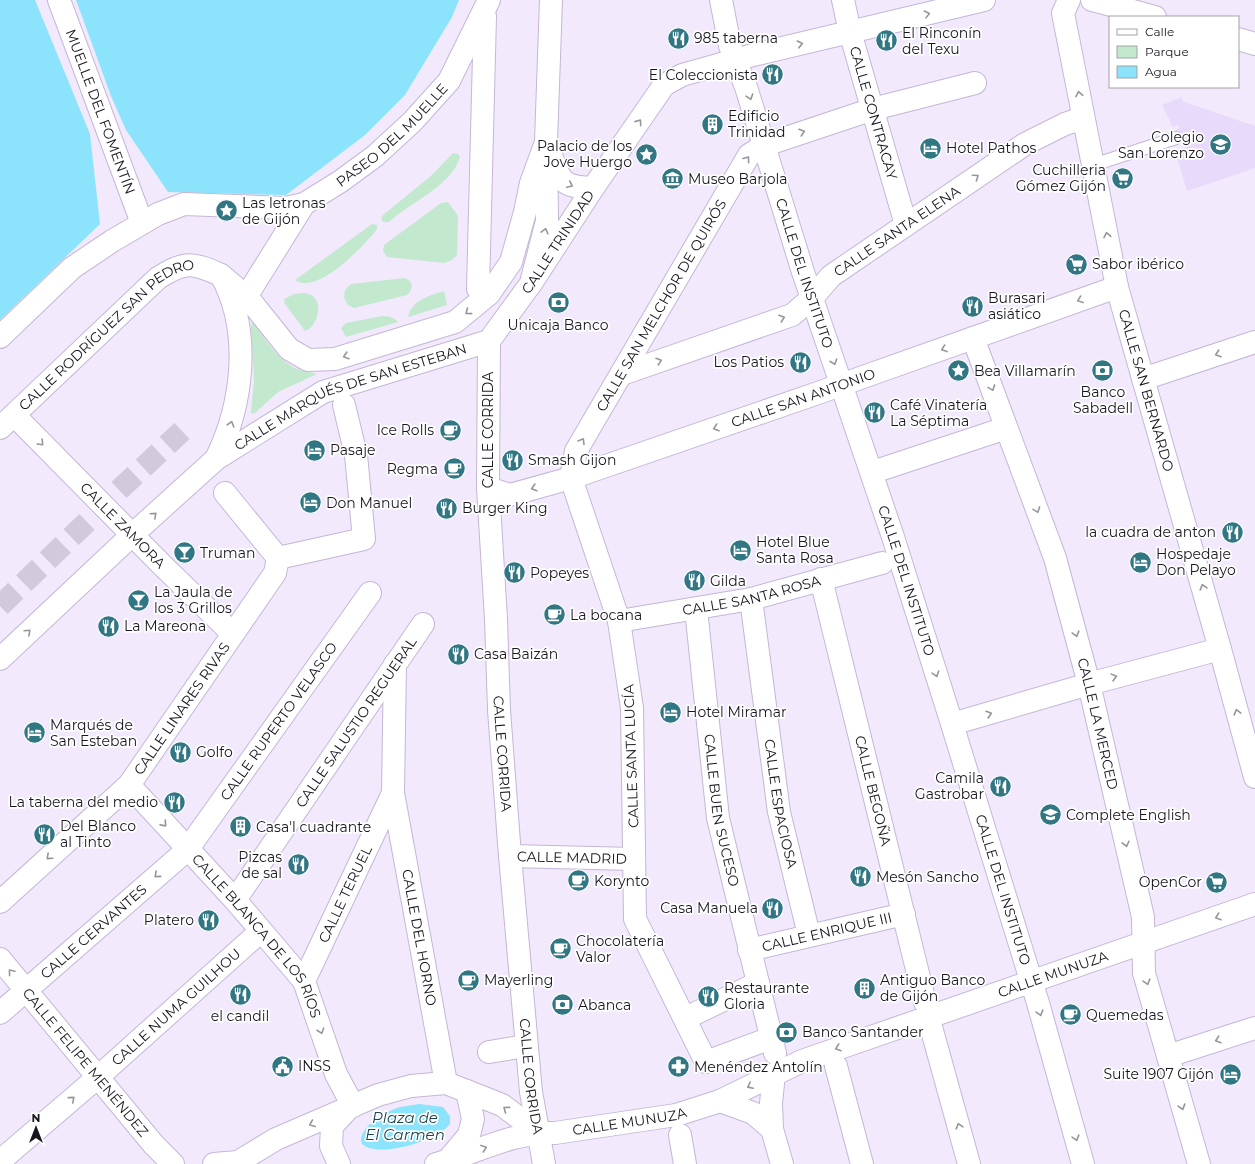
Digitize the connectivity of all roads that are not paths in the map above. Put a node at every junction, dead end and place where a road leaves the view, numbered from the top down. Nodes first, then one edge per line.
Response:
1 (59, 0) edge
2 (551, 0) edge
3 (843, 0) edge
4 (984, 0) edge
5 (1069, 0) edge
6 (1092, 0) edge
7 (722, 1) edge
8 (487, 6) edge
9 (1151, 16) edge
10 (850, 32) junction
11 (1239, 39) edge
12 (1255, 44) edge
13 (736, 60) junction
14 (975, 83) dead end
15 (873, 109) junction
16 (1084, 118) junction
17 (1176, 138) dead end
18 (546, 142) junction
19 (765, 145) junction
20 (1093, 165) junction
21 (593, 188) junction
22 (304, 204) junction
23 (142, 223) junction
24 (906, 225) junction
25 (221, 275) junction
26 (532, 282) junction
27 (1117, 287) junction
28 (251, 289) dead end
29 (478, 289) dead end
30 (812, 297) junction
31 (0, 337) edge
32 (973, 338) junction
33 (489, 341) junction
34 (1255, 342) edge
35 (622, 374) junction
36 (1143, 379) junction
37 (842, 385) junction
38 (344, 405) dead end
39 (7, 422) edge
40 (1006, 428) junction
41 (216, 459) junction
42 (882, 469) dead end
43 (571, 478) junction
44 (488, 488) junction
45 (225, 492) dead end
46 (132, 535) junction
47 (278, 558) junction
48 (882, 562) dead end
49 (822, 579) junction
50 (370, 593) dead end
51 (751, 599) junction
52 (696, 609) junction
53 (619, 621) junction
54 (423, 624) dead end
55 (233, 634) junction
56 (1220, 648) junction
57 (0, 659) edge
58 (395, 664) junction
59 (1089, 684) junction
60 (952, 724) junction
61 (1249, 731) edge
62 (1255, 777) edge
63 (129, 785) junction
64 (393, 793) junction
65 (187, 850) junction
66 (510, 856) junction
67 (634, 859) junction
68 (235, 900) junction
69 (0, 902) edge
70 (1255, 904) edge
71 (904, 914) junction
72 (261, 931) junction
73 (809, 935) junction
74 (1143, 944) junction
75 (751, 955) junction
76 (0, 959) edge
77 (304, 981) junction
78 (758, 983) junction
79 (1031, 983) junction
80 (26, 991) junction
81 (926, 1009) junction
82 (0, 1013) edge
83 (683, 1013) junction
84 (1255, 1028) edge
85 (526, 1046) junction
86 (774, 1047) joint
87 (489, 1052) dead end
88 (1168, 1056) junction
89 (836, 1066) dead end
90 (774, 1074) junction
91 (98, 1077) junction
92 (446, 1083) junction
93 (467, 1092) junction
94 (728, 1104) junction
95 (350, 1108) junction
96 (772, 1129) junction
97 (538, 1132) junction
98 (680, 1135) dead end
99 (0, 1161) edge
100 (238, 1163) edge
101 (442, 1163) edge
102 (173, 1164) edge
103 (214, 1164) edge
104 (339, 1164) edge
105 (544, 1164) edge
106 (685, 1164) edge
107 (782, 1164) edge
108 (862, 1164) edge
109 (969, 1164) edge
110 (1083, 1164) edge
111 (1199, 1164) edge

1 - 23 street, MUELLE DEL FOMENTÍN
2 - 18 street
3 - 10 street, CALLE CONTRACAY
10 -> 4 street, CALLE TRINIDAD
16 -> 5 street, CALLE SAN BERNARDO
6 - 9 street
7 - 13 street, CALLE DEL INSTITUTO
8 - 22 street, PASEO DEL MUELLE
8 - 29 street
13 -> 10 street, CALLE TRINIDAD
10 - 15 street, CALLE CONTRACAY
11 - 12 street
13 -> 19 street, CALLE DEL INSTITUTO
21 -> 13 street, CALLE TRINIDAD
14 - 15 street, CALLE SAN MELCHOR DE QUIRÓS
19 -> 15 street, CALLE SAN MELCHOR DE QUIRÓS
15 - 24 street, CALLE CONTRACAY
16 - 20 street, CALLE SAN BERNARDO
24 -> 16 street, CALLE SANTA ELENA
17 - 20 lane
18 -> 21 street
18 -> 25 street, CALLE MARQUÉS DE SAN ESTEBAN
26 -> 18 street
19 - 30 street, CALLE DEL INSTITUTO
35 -> 19 street, CALLE SAN MELCHOR DE QUIRÓS
27 -> 20 street, CALLE SAN BERNARDO
21 - 26 street, CALLE TRINIDAD
22 - 23 street, PASEO DEL MUELLE
22 - 28 street
23 - 31 street, PASEO DEL MUELLE
24 - 30 street, CALLE SANTA ELENA
25 - 39 street, CALLE RODRÍGUEZ SAN PEDRO
41 -> 25 street, CALLE MARQUÉS DE SAN ESTEBAN
26 - 33 street, CALLE TRINIDAD
27 -> 32 street, CALLE SAN ANTONIO
27 - 36 street, CALLE SAN BERNARDO
35 -> 30 street, CALLE SANTA ELENA
30 -> 37 street, CALLE DEL INSTITUTO
32 -> 37 street, CALLE SAN ANTONIO
32 -> 40 street, CALLE LA MERCED
33 - 41 street, CALLE MARQUÉS DE SAN ESTEBAN
33 - 44 street, CALLE CORRIDA
34 -> 36 street
43 -> 35 street, CALLE SAN MELCHOR DE QUIRÓS
56 -> 36 street, CALLE SAN BERNARDO
37 -> 43 street, CALLE SAN ANTONIO
37 -> 60 street, CALLE DEL INSTITUTO
38 - 47 street
39 -> 46 street, CALLE ZAMORA
40 - 42 street
40 -> 59 street, CALLE LA MERCED
46 -> 41 street, CALLE MARQUÉS DE SAN ESTEBAN
43 -> 44 street, CALLE SAN ANTONIO
43 - 53 street, CALLE SANTA LUCÍA
44 - 66 street, CALLE CORRIDA
45 - 47 street
46 - 55 street, CALLE ZAMORA
57 -> 46 street, CALLE MARQUÉS DE SAN ESTEBAN
47 - 55 street, CALLE LINARES RIVAS
48 - 49 street, CALLE SANTA ROSA
49 - 51 street, CALLE SANTA ROSA
49 - 71 street, CALLE BEGOÑA
50 - 65 street, CALLE RUPERTO VELASCO
51 - 52 street, CALLE SANTA ROSA
51 - 73 street, CALLE ESPACIOSA
52 - 53 street, CALLE SANTA ROSA
52 - 75 street, CALLE BUEN SUCESO
53 - 67 street, CALLE SANTA LUCÍA
54 - 58 street, CALLE SALUSTIO REGUERAL
55 - 63 street, CALLE LINARES RIVAS
59 -> 56 street
61 -> 56 street, CALLE SAN BERNARDO
58 - 64 street, CALLE TERUEL
58 - 68 street, CALLE SALUSTIO REGUERAL
60 -> 59 street
59 -> 74 street, CALLE LA MERCED
60 - 79 street, CALLE DEL INSTITUTO
61 - 62 street, CALLE SAN BERNARDO
63 -> 65 street, CALLE BLANCA DE LOS RÍOS
63 -> 69 street, CALLE LINARES RIVAS
64 - 77 street, CALLE TERUEL
64 - 92 street, CALLE DEL HORNO
65 - 68 street, CALLE BLANCA DE LOS RÍOS
65 -> 80 street, CALLE CERVANTES
66 - 67 street, CALLE MADRID
66 - 85 street, CALLE CORRIDA
67 - 83 street, CALLE SANTA LUCÍA
68 - 72 street, CALLE BLANCA DE LOS RÍOS
70 -> 74 street, CALLE MUNUZA
71 - 73 street, CALLE ENRIQUE III
71 - 81 street, CALLE BEGOÑA
72 - 77 street, CALLE BLANCA DE LOS RÍOS
72 - 91 street, CALLE NUMA GUILHOU
73 - 75 street, CALLE ENRIQUE III
74 - 79 street, CALLE MUNUZA
74 -> 88 street, CALLE LA MERCED
75 - 78 street, CALLE BUEN SUCESO
80 -> 76 street, CALLE FELIPE MENÉNDEZ
77 -> 95 street, CALLE BLANCA DE LOS RÍOS
78 - 83 street
78 - 86 street, CALLE BUEN SUCESO
79 - 81 street, CALLE MUNUZA
79 -> 110 street, CALLE DEL INSTITUTO
80 - 82 street, CALLE CERVANTES
80 - 91 street, CALLE FELIPE MENÉNDEZ
81 -> 90 street, CALLE MUNUZA
109 -> 81 street, CALLE BEGOÑA
83 - 86 street, CALLE SANTA LUCÍA
84 -> 88 street
85 - 87 street
85 - 97 street, CALLE CORRIDA
88 -> 111 street, CALLE LA MERCED
89 - 108 street
90 -> 94 street, CALLE MUNUZA
90 - 96 street
99 -> 91 street, CALLE NUMA GUILHOU
91 - 102 street, CALLE FELIPE MENÉNDEZ
92 - 93 street
92 - 95 street
97 -> 93 street
93 - 101 street
94 - 96 street
94 - 97 street, CALLE MUNUZA
95 -> 100 street
95 - 104 street
96 - 107 street
101 -> 97 street
97 - 105 street, CALLE CORRIDA
98 - 106 street
100 - 103 street

